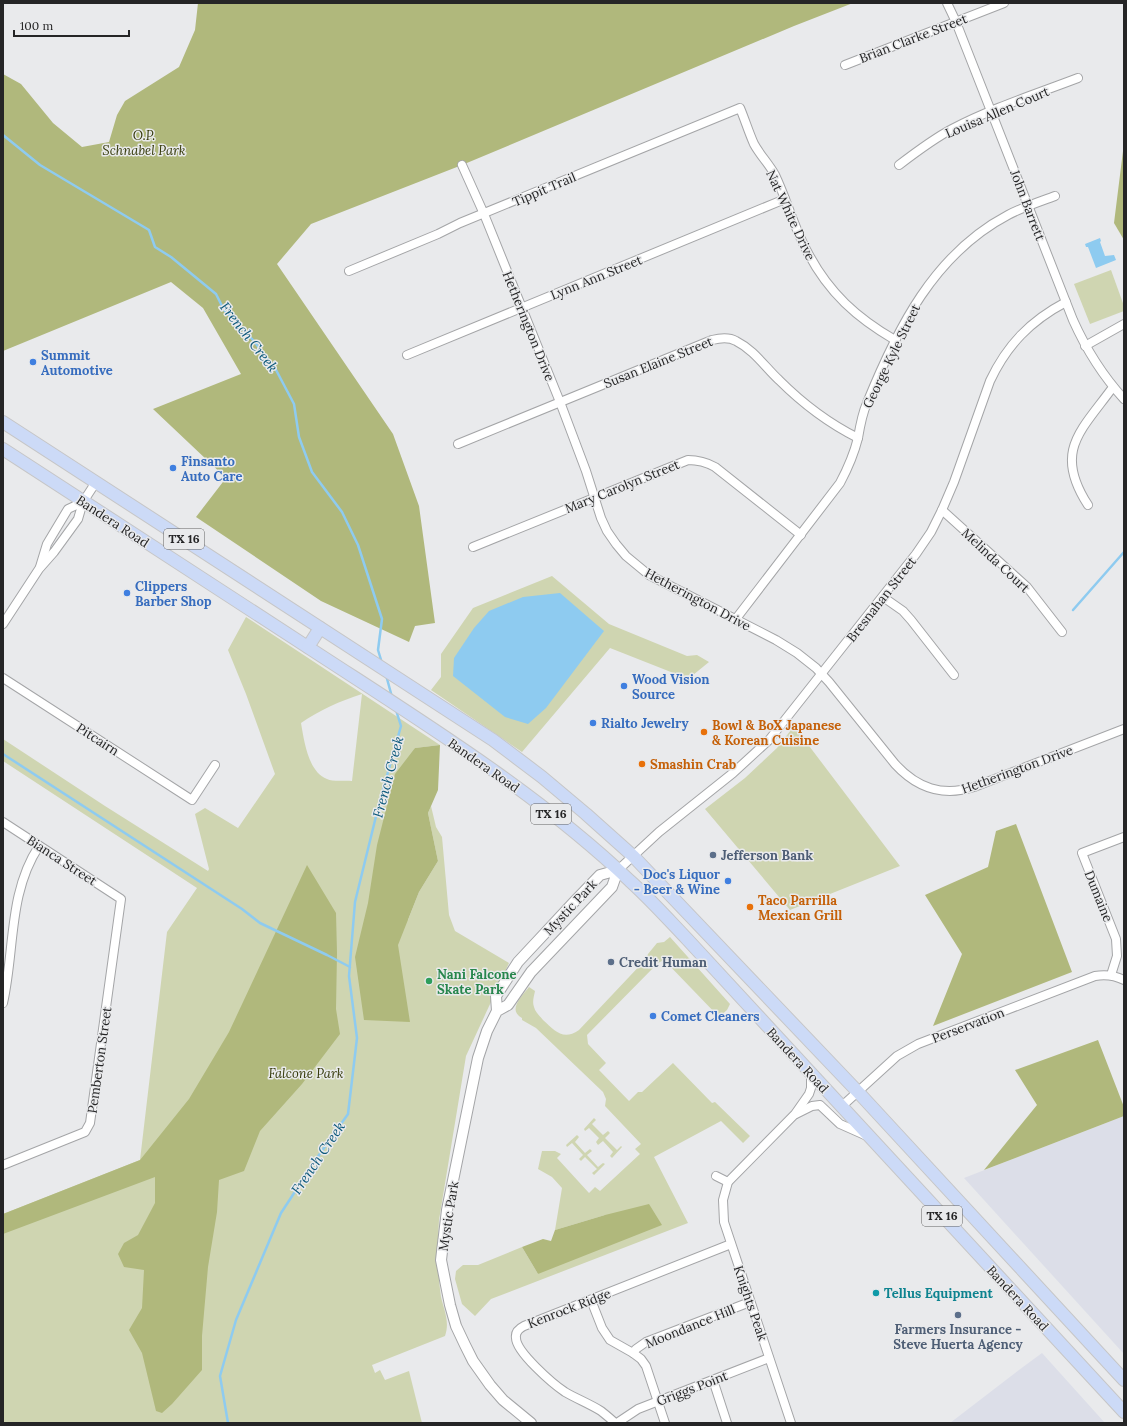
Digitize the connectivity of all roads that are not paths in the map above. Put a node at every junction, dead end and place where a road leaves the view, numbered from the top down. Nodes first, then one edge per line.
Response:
1 (947, 3) edge
2 (1004, 3) edge
3 (956, 22) junction
4 (845, 65) dead end
5 (1078, 78) dead end
6 (740, 108) joint
7 (991, 112) junction
8 (462, 165) dead end
9 (899, 165) dead end
10 (1055, 196) dead end
11 (785, 199) junction
12 (1028, 206) junction
13 (484, 214) junction
14 (349, 270) dead end
15 (1066, 302) junction
16 (522, 308) junction
17 (1124, 324) edge
18 (895, 340) junction
19 (1085, 346) junction
20 (407, 355) dead end
21 (1113, 387) junction
22 (1124, 399) edge
23 (560, 402) junction
24 (3, 422) edge
25 (858, 438) junction
26 (458, 444) dead end
27 (3, 449) edge
28 (96, 482) junction
29 (594, 497) junction
30 (83, 502) junction
31 (1088, 505) dead end
32 (942, 510) junction
33 (801, 535) junction
34 (473, 547) dead end
35 (39, 569) junction
36 (883, 597) junction
37 (735, 620) junction
38 (3, 624) edge
39 (320, 628) junction
40 (1062, 632) dead end
41 (308, 647) junction
42 (822, 674) junction
43 (954, 675) dead end
44 (3, 678) edge
45 (1124, 729) edge
46 (216, 765) dead end
47 (3, 822) edge
48 (1124, 837) edge
49 (39, 846) junction
50 (633, 856) junction
51 (618, 870) junction
52 (121, 899) joint
53 (1116, 939) junction
54 (3, 943) edge
55 (11, 948) junction
56 (1124, 955) edge
57 (1111, 975) junction
58 (1124, 980) edge
59 (3, 1003) edge
60 (497, 1011) junction
61 (811, 1074) junction
62 (858, 1092) junction
63 (841, 1107) junction
64 (795, 1114) junction
65 (870, 1138) junction
66 (3, 1165) edge
67 (716, 1176) dead end
68 (728, 1182) junction
69 (731, 1244) junction
70 (591, 1300) junction
71 (750, 1302) junction
72 (633, 1353) junction
73 (769, 1358) junction
74 (713, 1380) junction
75 (1124, 1380) edge
76 (658, 1401) junction
77 (1124, 1412) edge
78 (531, 1423) edge
79 (616, 1423) edge
80 (665, 1423) edge
81 (727, 1423) edge
82 (791, 1423) edge

1 - 3 street, John Barrett
2 - 3 street, Brian Clarke Street
3 - 4 street, Brian Clarke Street
3 - 7 street, John Barrett
5 - 7 street, Louisa Allen Court
6 - 11 street, Nat White Drive
6 - 13 street, Tippit Trail
7 - 9 street, Louisa Allen Court
7 - 12 street, John Barrett
8 - 13 street, Hetherington Drive
10 - 12 street, George Kyle Street
11 - 16 street, Lynn Ann Street
11 - 18 street, Nat White Drive
12 - 15 street, John Barrett
12 - 18 street, George Kyle Street
13 - 14 street, Tippit Trail
13 - 16 street, Hetherington Drive
15 - 19 street, John Barrett
15 - 32 street, Bresnahan Street
16 - 20 street, Lynn Ann Street
16 - 23 street, Hetherington Drive
17 - 19 street
18 - 25 street, George Kyle Street
19 - 21 street, John Barrett
21 - 22 street, John Barrett
21 - 31 street
23 - 25 street, Susan Elaine Street
23 - 26 street, Susan Elaine Street
23 - 29 street, Hetherington Drive
24 - 28 main road, Bandera Road / TX 16
25 - 33 street, George Kyle Street
27 - 30 main road, Bandera Road / TX 16
28 - 30 street
28 - 39 main road, Bandera Road / TX 16
29 - 33 street, Mary Carolyn Street
29 - 34 street, Mary Carolyn Street
29 - 37 street, Hetherington Drive
30 - 35 street
30 - 35 street
30 - 41 main road, Bandera Road / TX 16
32 - 36 street, Bresnahan Street
32 - 40 street, Melinda Court
33 - 37 street, George Kyle Street
35 - 38 street
36 - 42 street, Bresnahan Street
36 - 43 street
37 - 42 street, Hetherington Drive
39 - 41 main road
39 - 50 main road, Bandera Road / TX 16
41 - 51 main road, Bandera Road / TX 16
42 - 45 street, Hetherington Drive
42 - 50 street, Bresnahan Street
44 - 46 street, Pitcairn
47 - 49 street, Bianca Street
48 - 53 street, Dumaine
49 - 52 street, Bianca Street
49 - 55 street
50 - 51 street, Bresnahan Street
50 - 62 main road, Bandera Road / TX 16
51 - 60 street, Mystic Park
51 - 60 street, Mystic Park
51 - 61 main road, Bandera Road / TX 16
52 - 66 street, Pemberton Street
53 - 56 street, Dumaine
53 - 57 street, Dumaine
54 - 55 street
55 - 59 street
57 - 58 street
57 - 62 street, Perservation
60 - 78 street, Mystic Park
61 - 63 main road, Bandera Road / TX 16
61 - 64 street
62 - 63 street, Perservation
62 - 75 main road, Bandera Road / TX 16
63 - 65 main road, Bandera Road / TX 16
64 - 65 street
64 - 68 street
65 - 77 main road, Bandera Road / TX 16
67 - 68 street
68 - 69 street, Knights Peak
69 - 70 street, Kenrock Ridge
69 - 71 street, Knights Peak
70 - 72 street
70 - 79 street, Kenrock Ridge
71 - 72 street, Moondance Hill
71 - 73 street, Knights Peak
72 - 76 street
73 - 74 street, Griggs Point
73 - 82 street, Knights Peak
74 - 76 street, Griggs Point
74 - 81 street
76 - 79 street, Griggs Point
76 - 80 street

